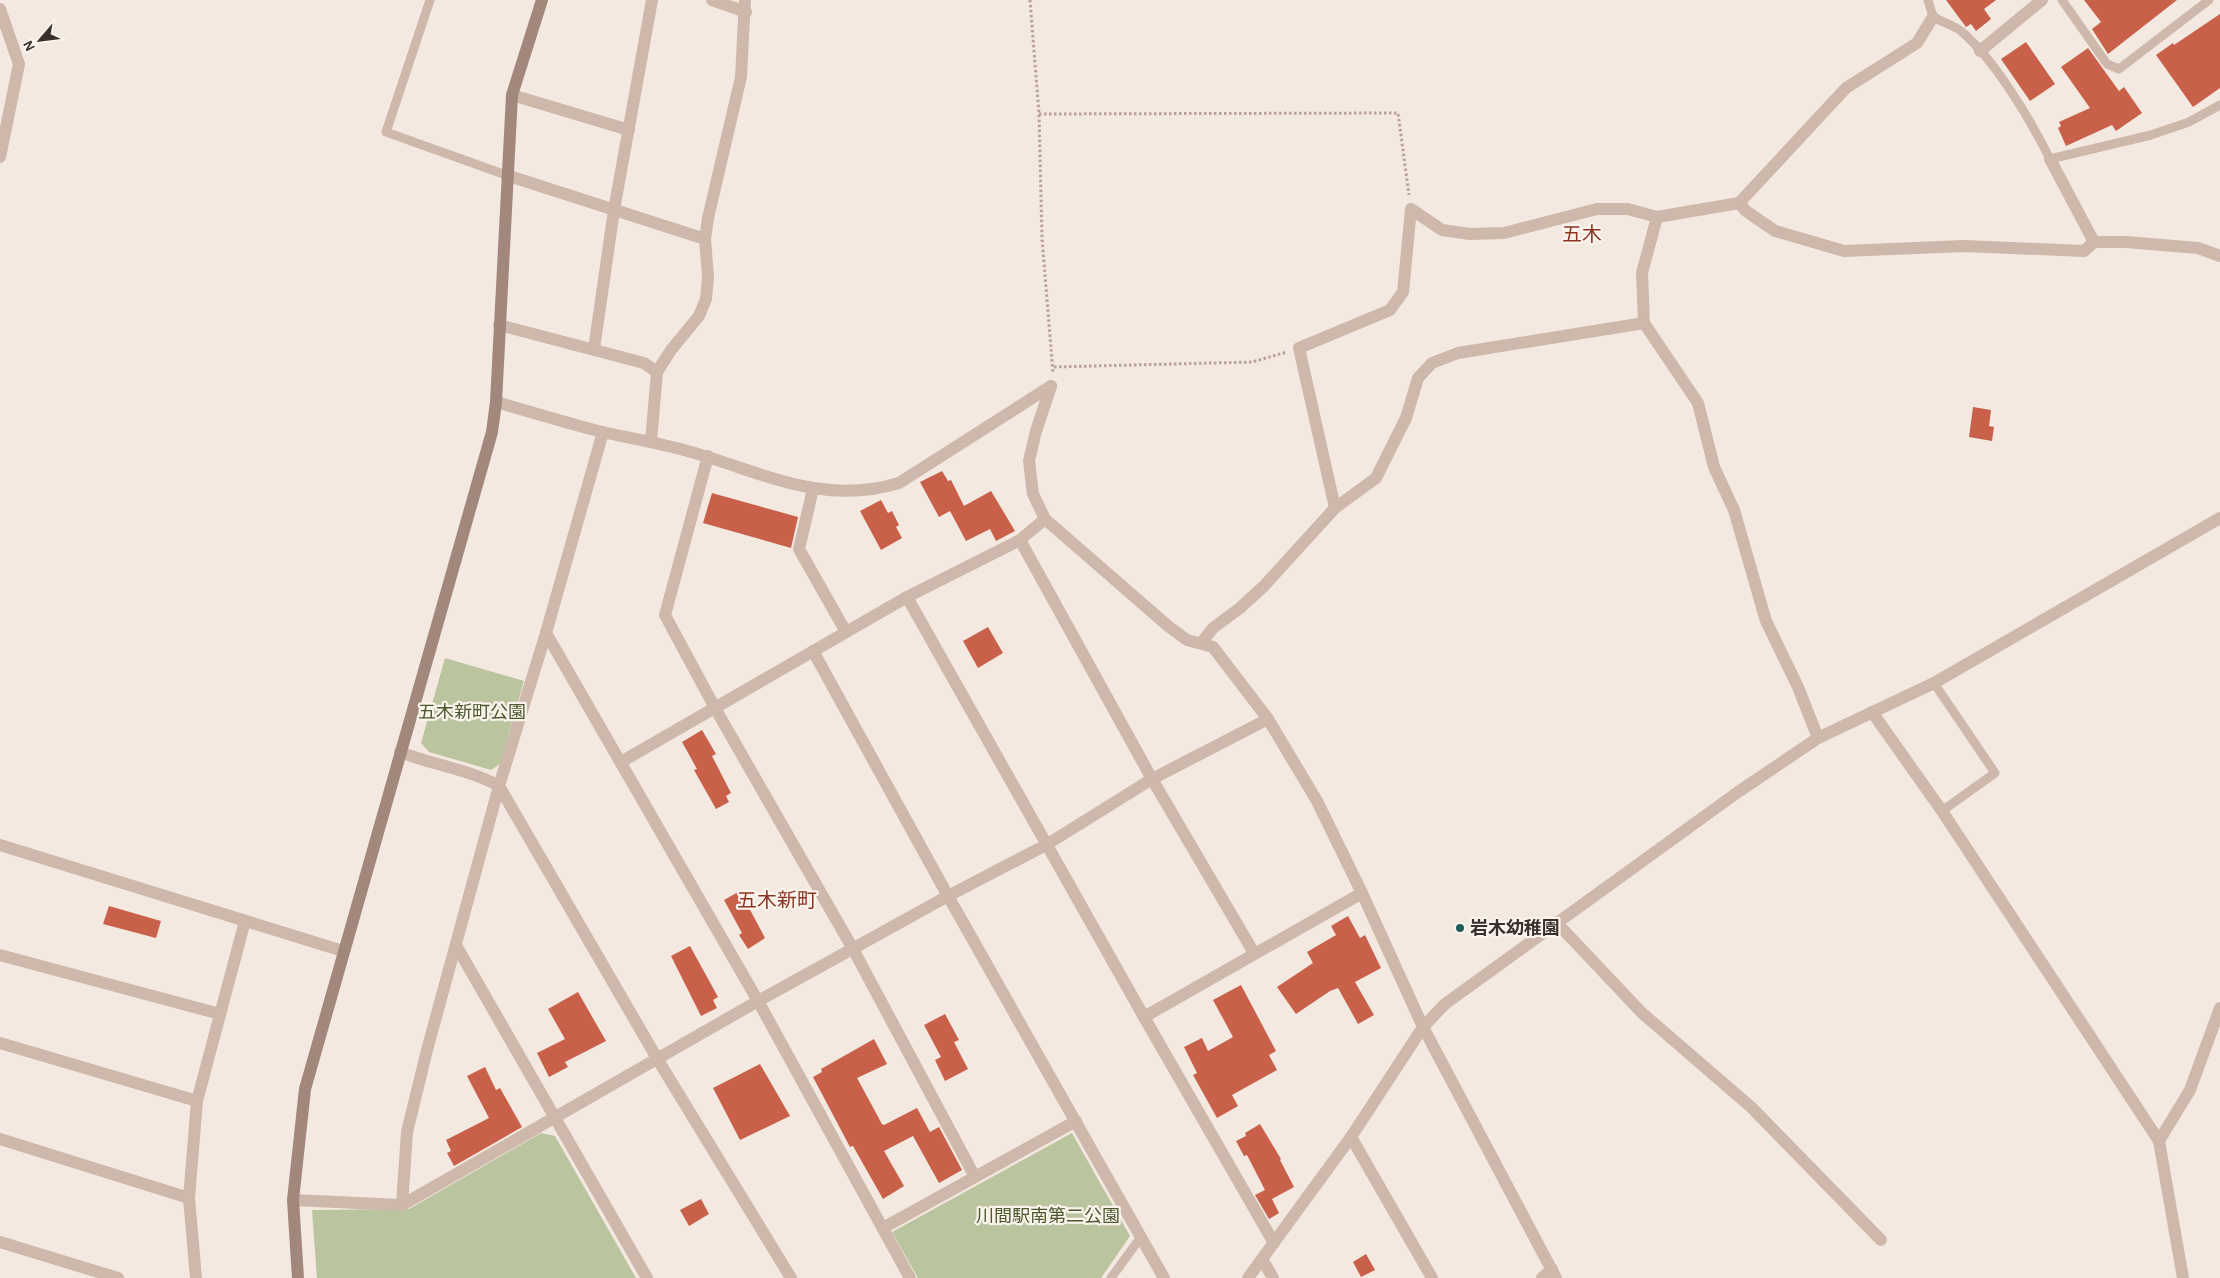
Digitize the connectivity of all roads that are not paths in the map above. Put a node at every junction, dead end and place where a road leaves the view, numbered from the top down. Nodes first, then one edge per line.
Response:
1 (3, 0) edge
2 (430, 0) edge
3 (542, 0) edge
4 (652, 0) edge
5 (712, 0) edge
6 (1928, 0) edge
7 (2042, 0) edge
8 (2062, 0) edge
9 (2209, 0) edge
10 (0, 5) edge
11 (745, 6) edge
12 (0, 9) edge
13 (1933, 17) junction
14 (1980, 51) junction
15 (512, 95) junction
16 (2220, 105) edge
17 (4, 118) edge
18 (629, 130) junction
19 (0, 156) edge
20 (2050, 158) junction
21 (506, 175) junction
22 (1739, 203) junction
23 (614, 210) junction
24 (1657, 217) junction
25 (705, 239) junction
26 (2094, 242) junction
27 (2220, 256) edge
28 (1644, 323) junction
29 (499, 325) junction
30 (594, 349) junction
31 (657, 372) junction
32 (496, 402) junction
33 (603, 432) junction
34 (651, 441) junction
35 (708, 456) junction
36 (813, 489) junction
37 (1334, 508) junction
38 (2220, 518) edge
39 (1046, 519) junction
40 (1020, 540) junction
41 (907, 597) junction
42 (846, 632) junction
43 (546, 633) junction
44 (1202, 642) junction
45 (813, 651) junction
46 (1934, 683) junction
47 (715, 708) junction
48 (1872, 712) junction
49 (1268, 718) junction
50 (1818, 738) junction
51 (400, 752) junction
52 (621, 762) junction
53 (1152, 779) junction
54 (499, 786) junction
55 (1942, 811) junction
56 (0, 845) edge
57 (1046, 845) junction
58 (1362, 893) junction
59 (948, 896) junction
60 (245, 922) junction
61 (1556, 922) junction
62 (457, 947) junction
63 (853, 949) junction
64 (343, 951) junction
65 (1254, 953) junction
66 (0, 955) edge
67 (758, 1001) junction
68 (2220, 1008) edge
69 (220, 1014) junction
70 (1144, 1018) junction
71 (1423, 1027) junction
72 (0, 1042) edge
73 (658, 1060) junction
74 (196, 1101) junction
75 (556, 1118) junction
76 (1076, 1121) junction
77 (1351, 1137) junction
78 (0, 1140) edge
79 (2159, 1141) junction
80 (975, 1177) junction
81 (189, 1198) junction
82 (293, 1200) junction
83 (402, 1205) junction
84 (883, 1228) junction
85 (1141, 1237) junction
86 (1881, 1240) dead end
87 (0, 1242) edge
88 (1274, 1242) junction
89 (1262, 1259) junction
90 (1554, 1274) edge
91 (118, 1278) edge
92 (196, 1278) edge
93 (298, 1278) edge
94 (647, 1278) edge
95 (790, 1278) edge
96 (910, 1278) edge
97 (1112, 1278) edge
98 (1164, 1278) edge
99 (1248, 1278) edge
100 (1272, 1278) edge
101 (1432, 1278) edge
102 (1542, 1278) edge
103 (2183, 1278) edge

1 - 10 street
2 - 21 lane
3 - 15 street
4 - 18 street
5 - 11 street
6 - 13 lane
7 - 14 street
8 - 9 lane
11 - 25 street
12 - 17 street
13 - 14 lane
13 - 22 street
14 - 20 lane
15 - 18 street
15 - 21 street
16 - 20 lane
17 - 19 street
18 - 23 street
20 - 26 street
21 - 23 street
21 - 29 street
22 - 24 street
22 - 26 street
23 - 25 street
23 - 30 street
24 - 28 street
24 - 37 street
25 - 31 street
26 - 27 street
28 - 37 street
28 - 50 street
29 - 30 street
29 - 32 street
30 - 31 street
31 - 34 street
32 - 33 street
32 - 51 street
33 - 34 street
33 - 43 street
34 - 35 street
35 - 36 street
35 - 47 street
36 - 39 street
36 - 42 street
37 - 44 street
38 - 46 street
39 - 40 street
39 - 44 street
40 - 41 street
40 - 53 street
41 - 42 street
41 - 57 street
42 - 45 street
43 - 52 street
43 - 54 street
44 - 49 street
45 - 47 street
45 - 59 street
46 - 48 street
46 - 55 lane
47 - 52 street
47 - 63 street
48 - 50 street
48 - 55 street
49 - 53 street
49 - 58 street
50 - 61 street
51 - 54 street
51 - 64 street
52 - 67 street
53 - 57 street
53 - 65 street
54 - 62 street
54 - 73 street
55 - 79 street
56 - 60 street
57 - 59 street
57 - 70 street
58 - 65 street
58 - 71 street
59 - 63 street
59 - 76 street
60 - 64 street
60 - 69 street
61 - 71 street
61 - 86 street
62 - 75 street
62 - 83 street
63 - 67 street
63 - 80 street
64 - 82 street
65 - 70 street
66 - 69 street
67 - 73 street
67 - 84 street
68 - 79 street
69 - 74 street
70 - 88 street
71 - 77 street
71 - 90 street
72 - 74 street
73 - 75 street
73 - 95 street
74 - 81 street
75 - 83 street
75 - 94 street
76 - 80 street
76 - 85 street
77 - 88 street
77 - 101 street
78 - 81 street
79 - 103 street
80 - 84 street
81 - 92 street
82 - 83 street
82 - 93 street
84 - 96 street
85 - 97 lane
85 - 98 street
87 - 91 street
88 - 89 street
89 - 99 street
89 - 100 street
90 - 102 street

